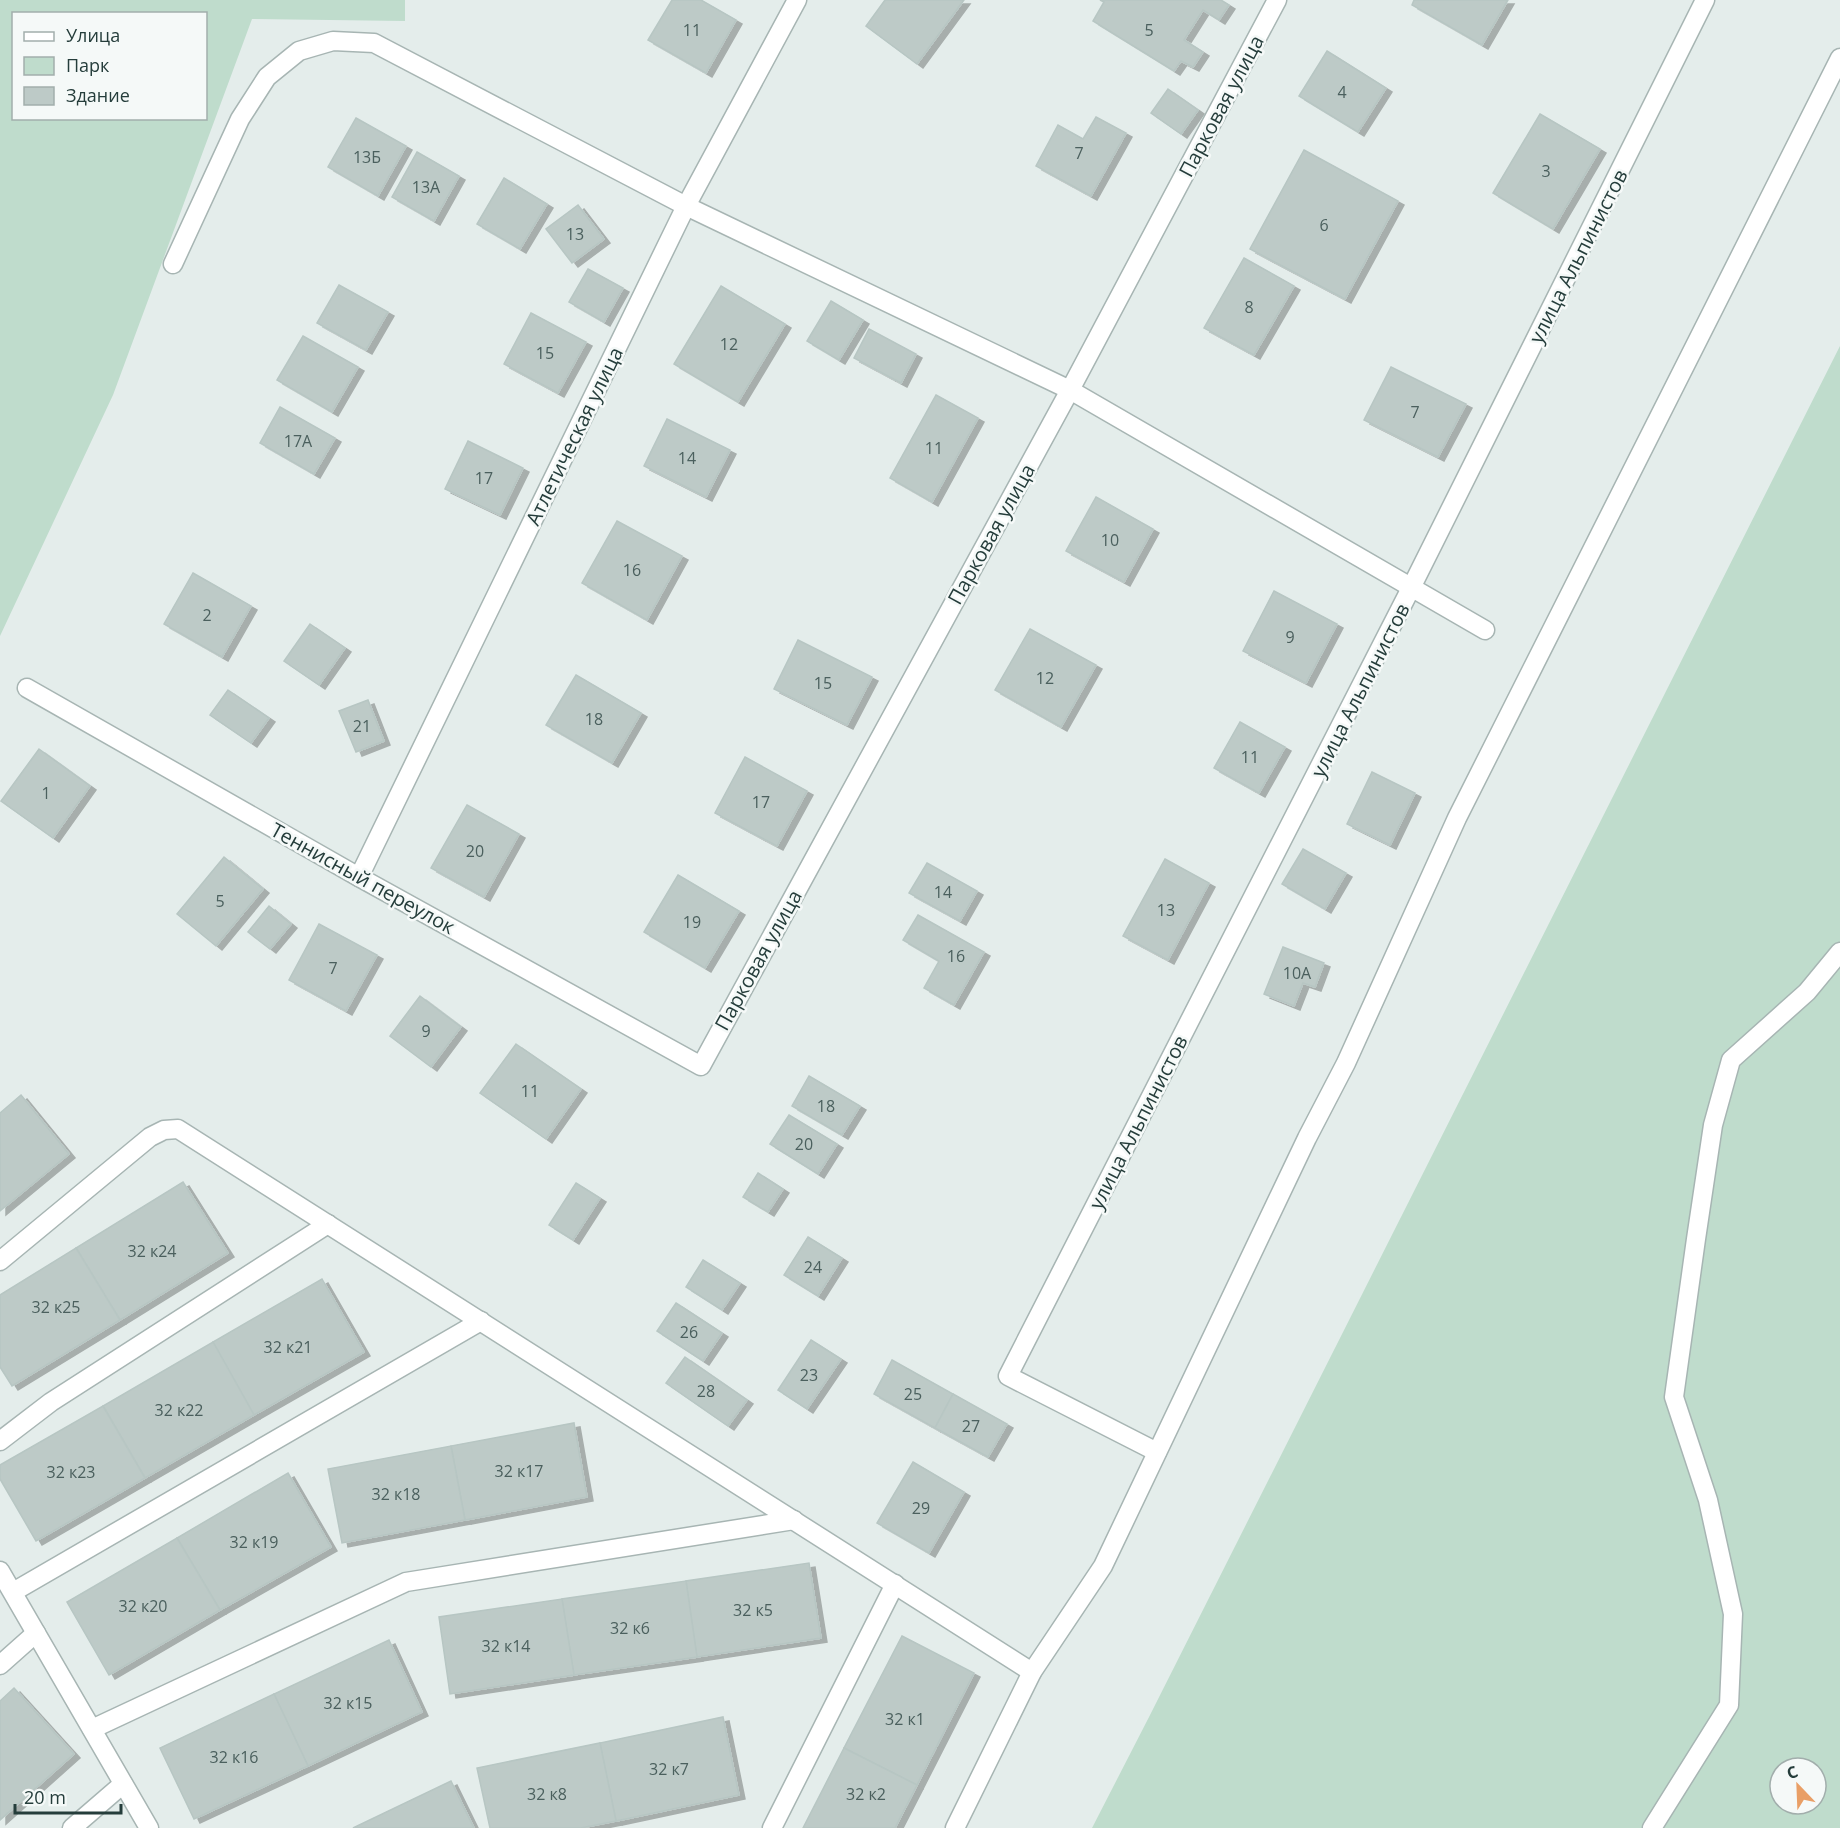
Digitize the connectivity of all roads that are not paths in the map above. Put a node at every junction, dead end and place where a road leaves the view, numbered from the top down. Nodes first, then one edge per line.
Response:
1 (796, 0) edge
2 (1277, 0) edge
3 (1705, 0) edge
4 (1840, 58) edge
5 (686, 206) junction
6 (173, 264) dead end
7 (1070, 390) junction
8 (1412, 588) junction
9 (1485, 630) dead end
10 (27, 688) dead end
11 (359, 877) junction
12 (1840, 952) edge
13 (701, 1066) joint
14 (328, 1224) junction
15 (0, 1261) edge
16 (481, 1321) junction
17 (0, 1441) edge
18 (1157, 1452) junction
19 (794, 1520) junction
20 (0, 1571) edge
21 (895, 1584) junction
22 (13, 1592) junction
23 (36, 1633) junction
24 (0, 1665) edge
25 (1032, 1672) junction
26 (92, 1729) junction
27 (123, 1784) junction
28 (769, 1827) edge
29 (72, 1828) edge
30 (149, 1828) edge
31 (955, 1828) edge
32 (1652, 1828) edge

1 - 5 street, Атлетическая улица
2 - 7 street, Парковая улица
3 - 8 street, улица Альпинистов
4 - 18 street
5 - 6 street
5 - 7 street
5 - 11 street, Атлетическая улица
7 - 8 street
7 - 13 street, Парковая улица
8 - 9 street
8 - 18 street, улица Альпинистов
10 - 11 street, Теннисный переулок
11 - 13 street, Теннисный переулок
12 - 32 street
14 - 15 street
14 - 16 street
14 - 17 street
16 - 19 street
16 - 22 street
18 - 25 street
19 - 21 street
19 - 26 street
20 - 22 street
21 - 25 street
21 - 28 street
22 - 23 street
23 - 24 street
23 - 26 street
25 - 31 street
26 - 27 street
27 - 29 street
27 - 30 street

